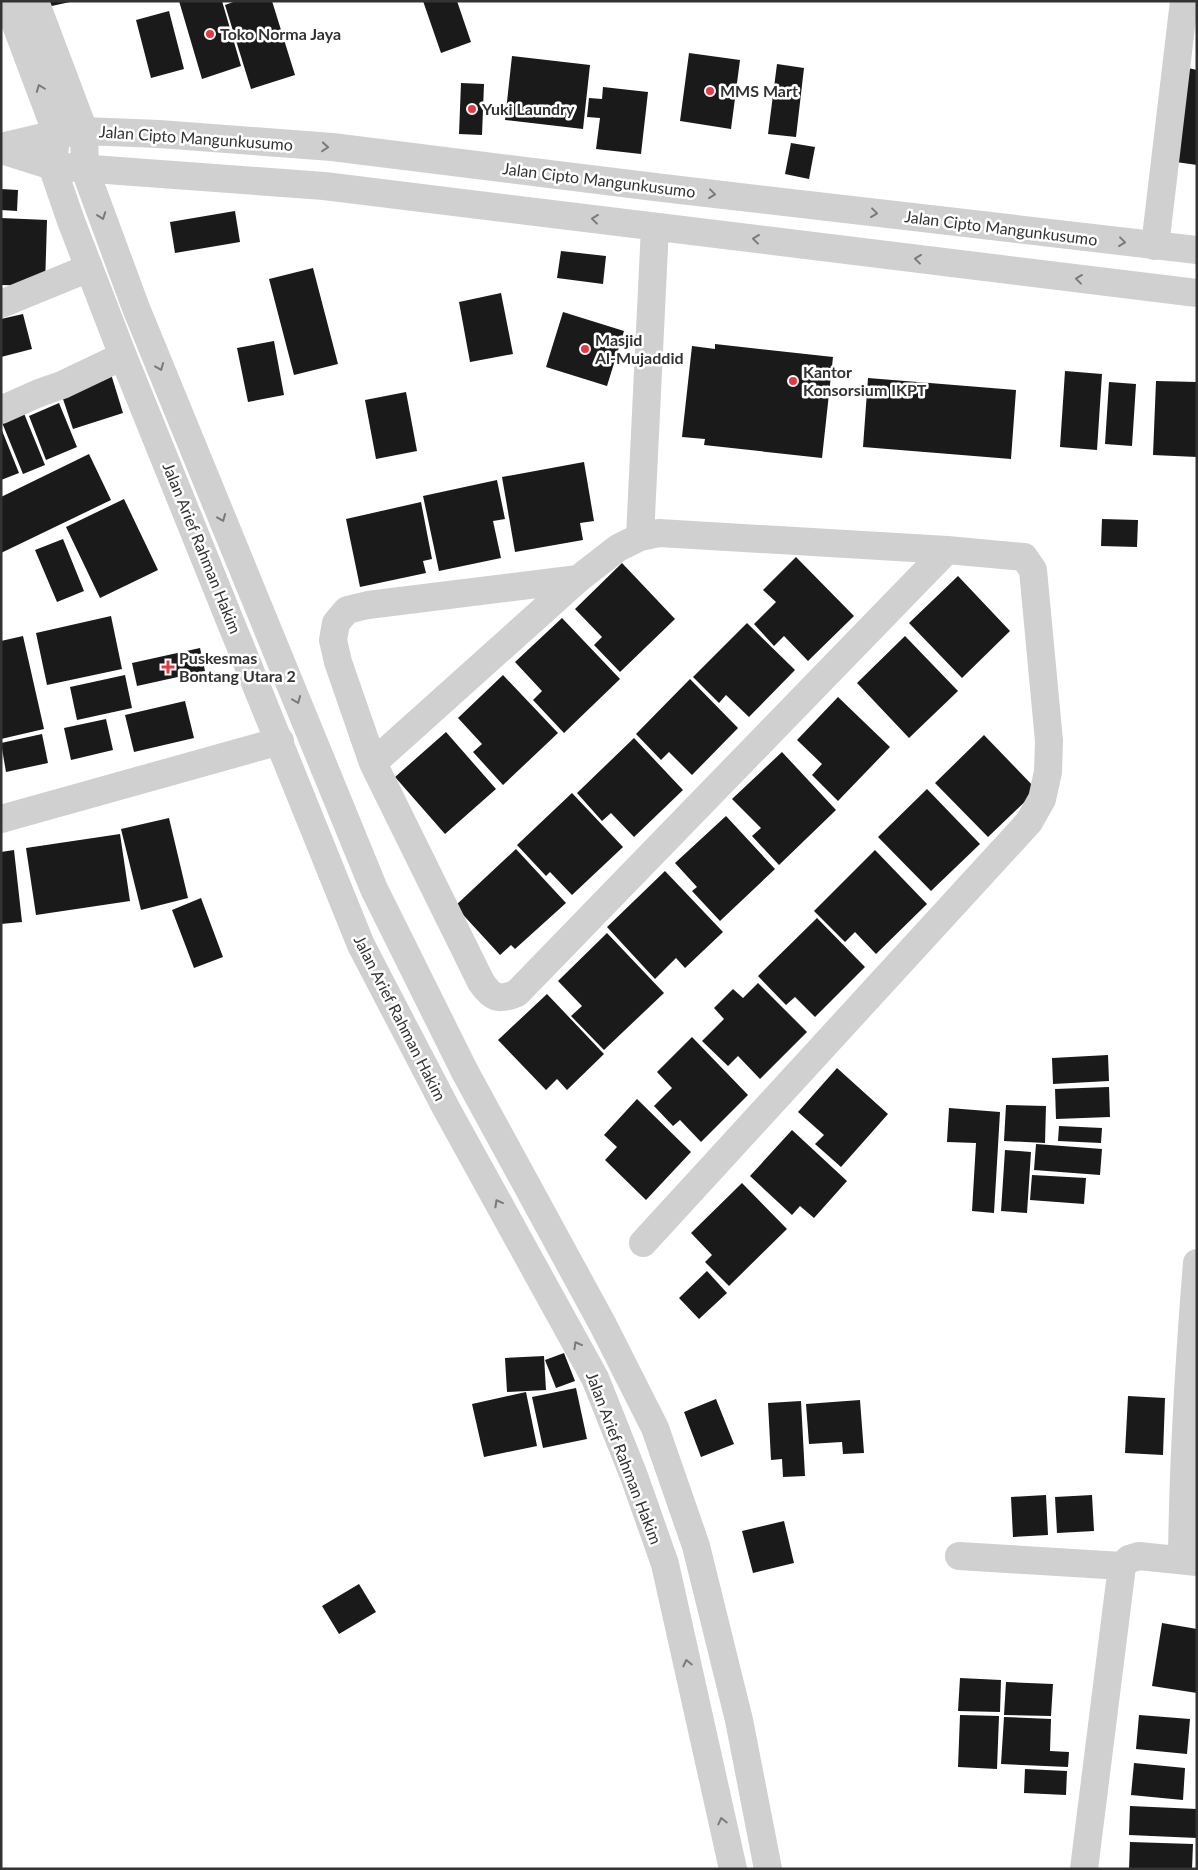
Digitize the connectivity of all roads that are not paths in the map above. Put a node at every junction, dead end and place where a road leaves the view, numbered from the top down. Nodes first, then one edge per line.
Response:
1 (7, 1) edge
2 (35, 1) edge
3 (1184, 1) edge
4 (84, 131) junction
5 (57, 134) junction
6 (1, 148) edge
7 (52, 166) junction
8 (86, 170) junction
9 (655, 227) junction
10 (1155, 246) junction
11 (1197, 250) edge
12 (90, 268) junction
13 (1197, 293) edge
14 (1, 304) edge
15 (123, 356) junction
16 (1, 410) edge
17 (640, 537) junction
18 (948, 550) junction
19 (578, 578) junction
20 (280, 740) junction
21 (373, 763) junction
22 (1, 819) edge
23 (643, 1242) dead end
24 (1197, 1263) edge
25 (1194, 1342) edge
26 (1190, 1490) edge
27 (958, 1556) dead end
28 (1189, 1561) edge
29 (1122, 1566) junction
30 (733, 1869) edge
31 (768, 1869) edge
32 (1084, 1869) edge

5 -> 1 street
2 - 4 street, Jalan Arief Rahman Hakim
3 - 10 street
4 - 5 street, Jalan Cipto Mangunkusumo
4 - 8 street, Jalan Arief Rahman Hakim
4 -> 10 street, Jalan Cipto Mangunkusumo
5 - 6 street, Jalan Cipto Mangunkusumo
5 - 7 street
6 - 7 street, Jalan Cipto Mangunkusumo
7 - 8 street, Jalan Cipto Mangunkusumo
7 - 12 street, Jalan Arief Rahman Hakim
9 -> 8 street
8 -> 31 street, Jalan Arief Rahman Hakim
13 -> 9 street
9 - 17 street
10 - 11 street, Jalan Cipto Mangunkusumo
12 - 14 street
12 - 15 street, Jalan Arief Rahman Hakim
15 - 16 street
15 - 20 street, Jalan Arief Rahman Hakim
17 - 18 street
17 - 19 street
18 - 21 street
18 - 23 street
19 - 21 street
19 - 21 street
20 - 22 street
30 -> 20 street, Jalan Arief Rahman Hakim
24 - 25 street
25 - 26 street
26 - 28 street
27 - 29 street
28 - 29 street
29 - 32 street

